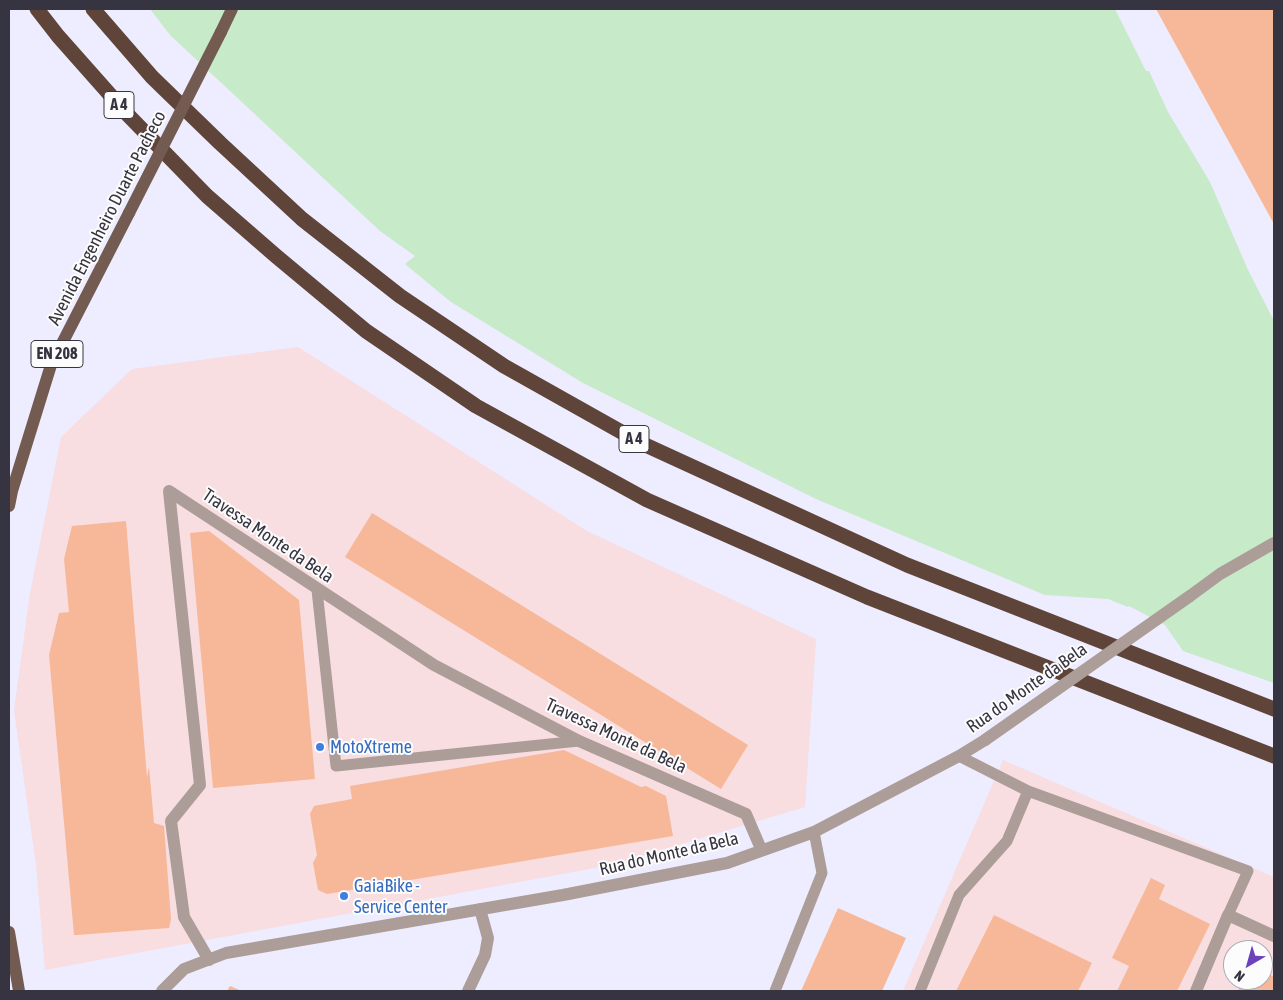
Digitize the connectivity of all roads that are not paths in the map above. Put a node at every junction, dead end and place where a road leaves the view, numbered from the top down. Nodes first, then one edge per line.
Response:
1 (38, 9) edge
2 (93, 9) edge
3 (232, 9) edge
4 (9, 506) edge
5 (1274, 543) edge
6 (317, 590) junction
7 (1274, 709) edge
8 (579, 741) junction
9 (959, 756) junction
10 (1274, 756) edge
11 (1028, 791) junction
12 (814, 832) junction
13 (761, 849) junction
14 (480, 909) junction
15 (1228, 915) junction
16 (9, 932) edge
17 (1274, 936) edge
18 (209, 960) junction
19 (19, 991) edge
20 (162, 991) edge
21 (468, 991) edge
22 (775, 991) edge
23 (920, 991) edge
24 (1196, 991) edge

1 - 10 highway, A 4
2 - 7 highway, A 4
3 - 4 main road, Avenida Engenheiro Duarte Pacheco / EN 208, bridge
5 - 9 street, Rua do Monte da Bela, bridge
6 - 8 street, Travessa Monte da Bela
6 - 8 lane
6 - 18 street, Travessa Monte da Bela
8 - 13 street, Travessa Monte da Bela
9 - 11 lane
9 - 12 street, Rua do Monte da Bela
11 - 15 lane
11 - 23 lane
12 - 13 street, Rua do Monte da Bela
12 - 22 lane
13 - 14 street, Rua do Monte da Bela
14 - 18 street, Rua do Monte da Bela
14 - 21 street
15 - 17 street
15 - 24 street
16 - 19 main road
18 - 20 street, Rua do Monte da Bela

